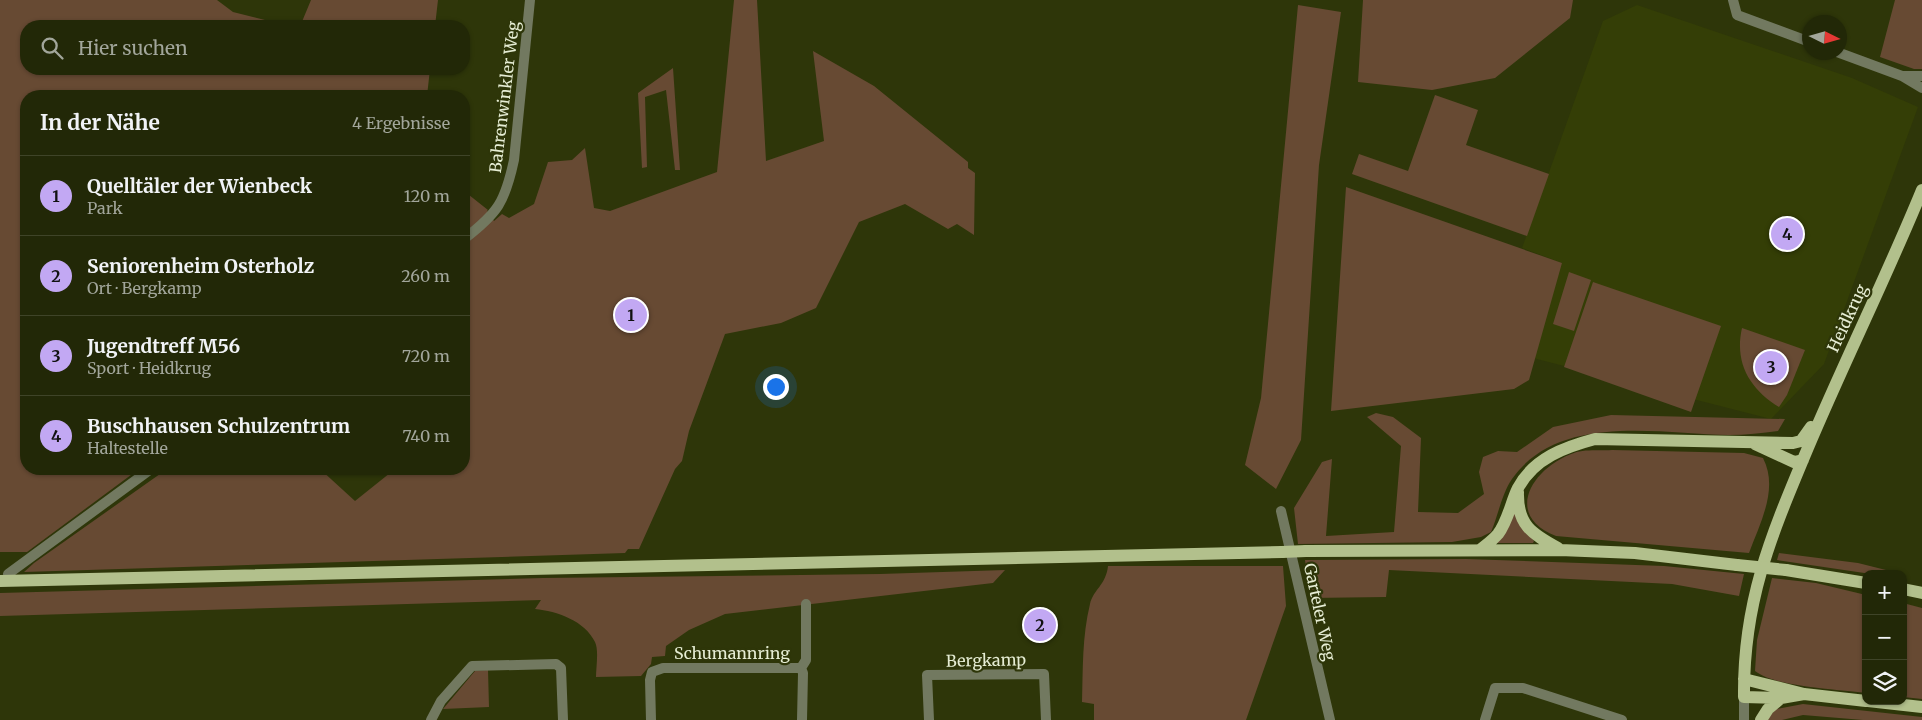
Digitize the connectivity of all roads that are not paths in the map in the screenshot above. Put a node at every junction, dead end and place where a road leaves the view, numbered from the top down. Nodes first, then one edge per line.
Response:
1 (530, 0) edge
2 (1733, 0) edge
3 (1802, 39) edge
4 (1847, 56) edge
5 (1902, 76) junction
6 (1922, 76) edge
7 (1922, 88) edge
8 (1922, 190) edge
9 (470, 233) edge
10 (1829, 397) junction
11 (1751, 442) junction
12 (1793, 443) junction
13 (1786, 459) junction
14 (1803, 460) junction
15 (143, 475) edge
16 (1794, 482) junction
17 (1519, 487) junction
18 (1282, 511) dead end
19 (1480, 550) junction
20 (1560, 550) junction
21 (4, 578) edge
22 (1862, 582) edge
23 (1907, 590) edge
24 (1922, 593) edge
25 (806, 604) dead end
26 (801, 668) junction
27 (1744, 679) junction
28 (1804, 694) junction
29 (1744, 697) junction
30 (1782, 698) junction
31 (1862, 700) edge
32 (1904, 705) edge
33 (1922, 707) edge
34 (431, 720) edge
35 (563, 720) edge
36 (651, 720) edge
37 (802, 720) edge
38 (929, 720) edge
39 (1046, 720) edge
40 (1330, 720) edge
41 (1485, 720) edge
42 (1622, 720) edge
43 (1744, 720) edge
44 (1761, 720) edge

1 - 9 street, Bahrenwinkler Weg
2 - 3 street
4 - 5 street
5 - 6 street
5 - 7 street
8 - 10 main road, Heidkrug
10 - 12 main road
10 - 14 main road, Heidkrug
11 - 12 main road
11 - 13 main road
11 - 17 main road
12 - 14 main road
13 - 14 main road
13 - 16 main road
14 - 16 main road, Heidkrug
15 - 21 street
16 - 27 main road, Heidkrug
17 - 19 main road
17 - 20 main road
18 - 40 street, Garteler Weg
19 - 20 main road
19 - 21 main road, bridge
20 - 22 main road, bridge
23 - 24 main road
25 - 26 street, Schumannring
26 - 36 street, Schumannring
26 - 37 street, Schumannring
27 - 28 main road
27 - 29 main road, Heidkrug
28 - 30 main road
28 - 31 main road
29 - 30 main road
29 - 43 street
30 - 44 main road
32 - 33 main road
34 - 35 street
38 - 39 street, Bergkamp
41 - 42 street

